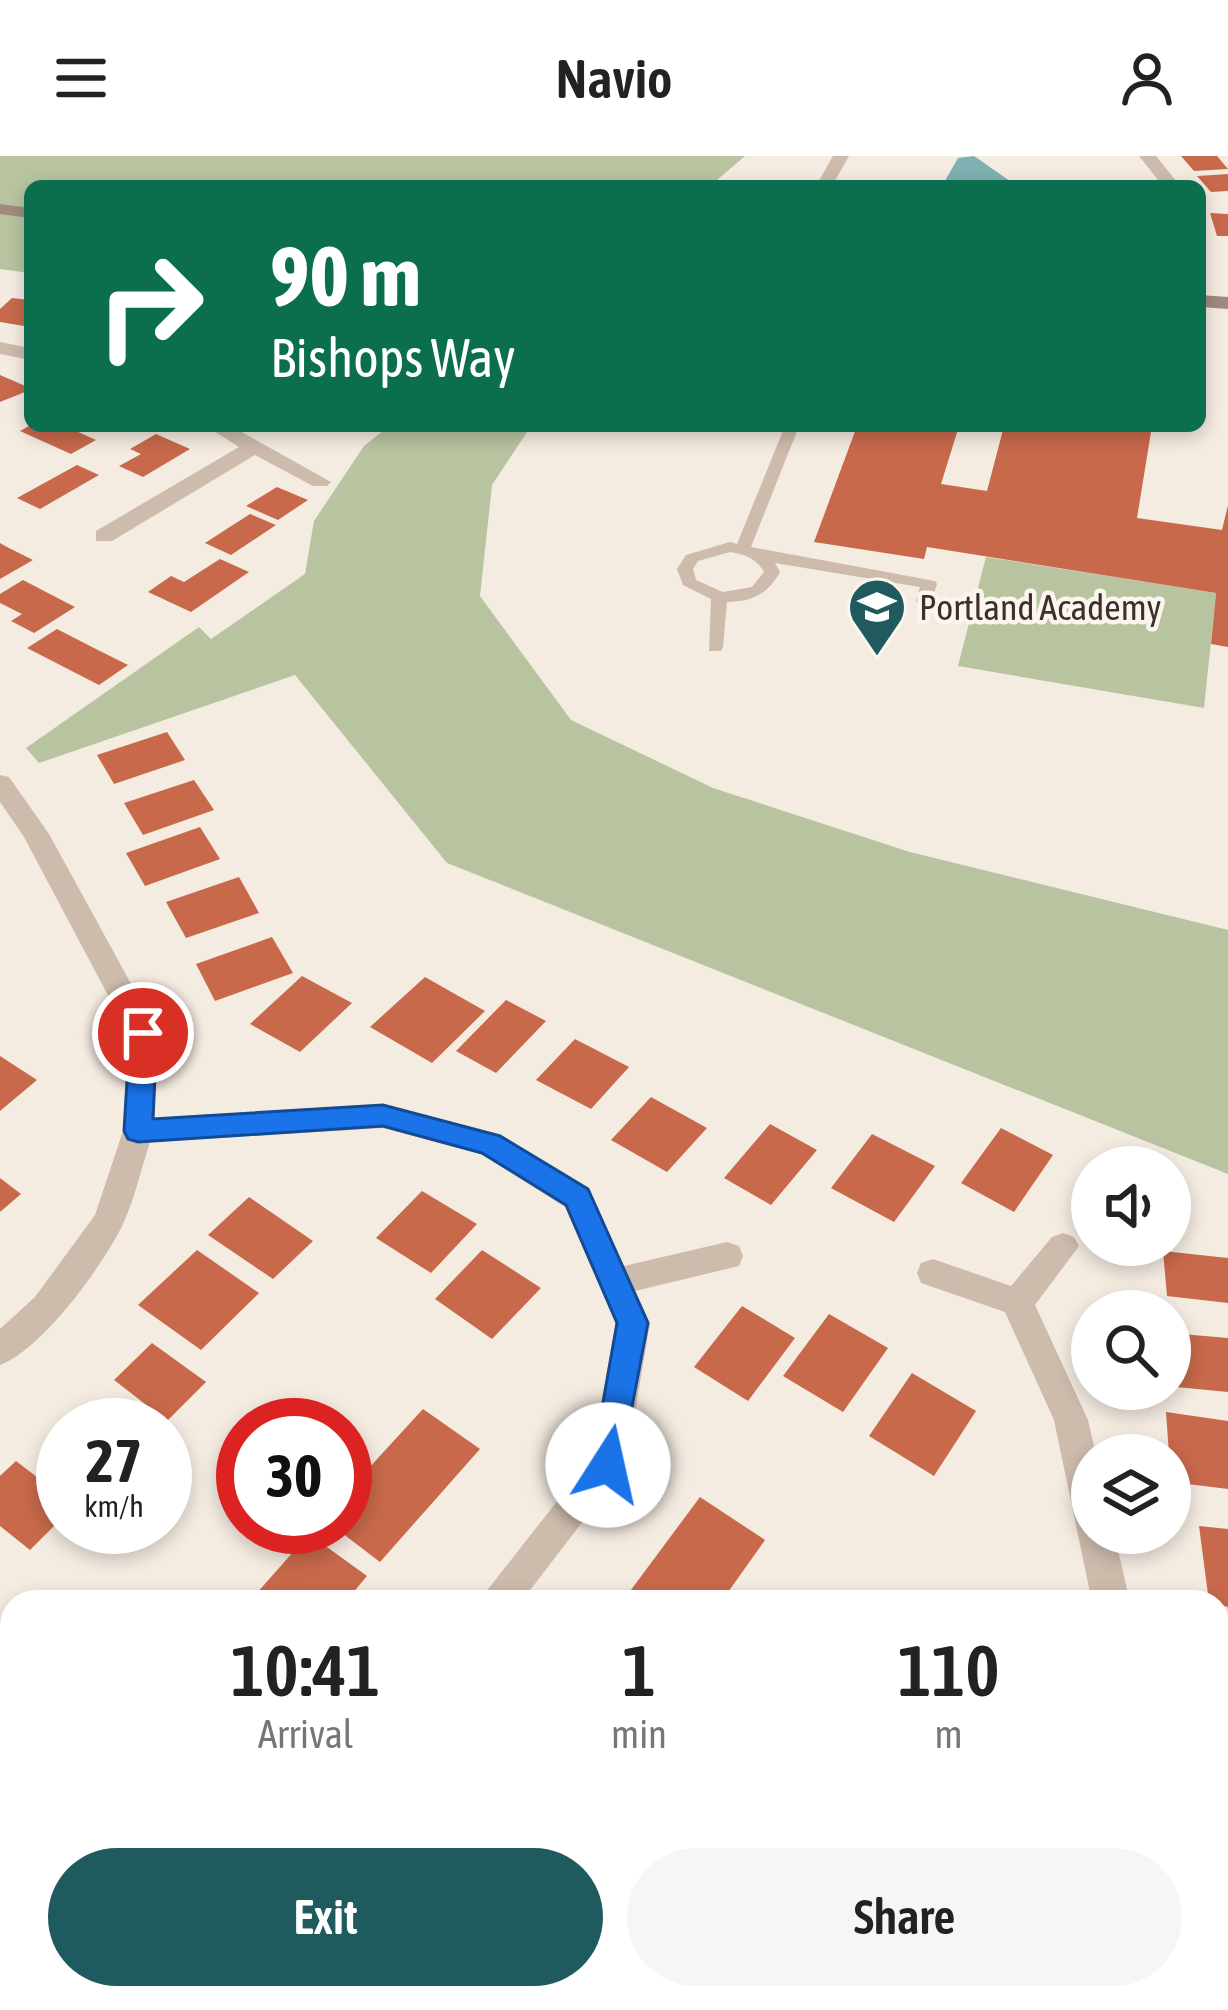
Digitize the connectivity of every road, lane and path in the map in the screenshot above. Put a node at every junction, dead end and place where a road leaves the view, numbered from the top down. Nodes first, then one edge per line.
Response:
1 (1147, 156) edge
2 (1167, 180) edge
3 (228, 432) edge
4 (790, 432) edge
5 (254, 447) junction
6 (320, 482) dead end
7 (104, 536) dead end
8 (752, 553) junction
9 (719, 596) junction
10 (924, 601) dead end
11 (715, 646) dead end
12 (0, 783) edge
13 (138, 1131) junction
14 (1063, 1246) dead end
15 (728, 1256) dead end
16 (933, 1273) dead end
17 (614, 1282) junction
18 (1017, 1302) junction
19 (0, 1350) edge
20 (1074, 1434) edge
21 (1101, 1554) edge
22 (507, 1590) edge
23 (1108, 1590) edge

1 - 2 street
3 - 5 street
4 - 8 lane
5 - 6 street
5 - 7 street
8 - 9 lane
8 - 9 lane
8 - 10 lane
9 - 11 lane
12 - 13 street
13 - 17 street
13 - 19 street
14 - 18 street
15 - 17 street
16 - 18 street
17 - 22 street
18 - 20 street
21 - 23 street

